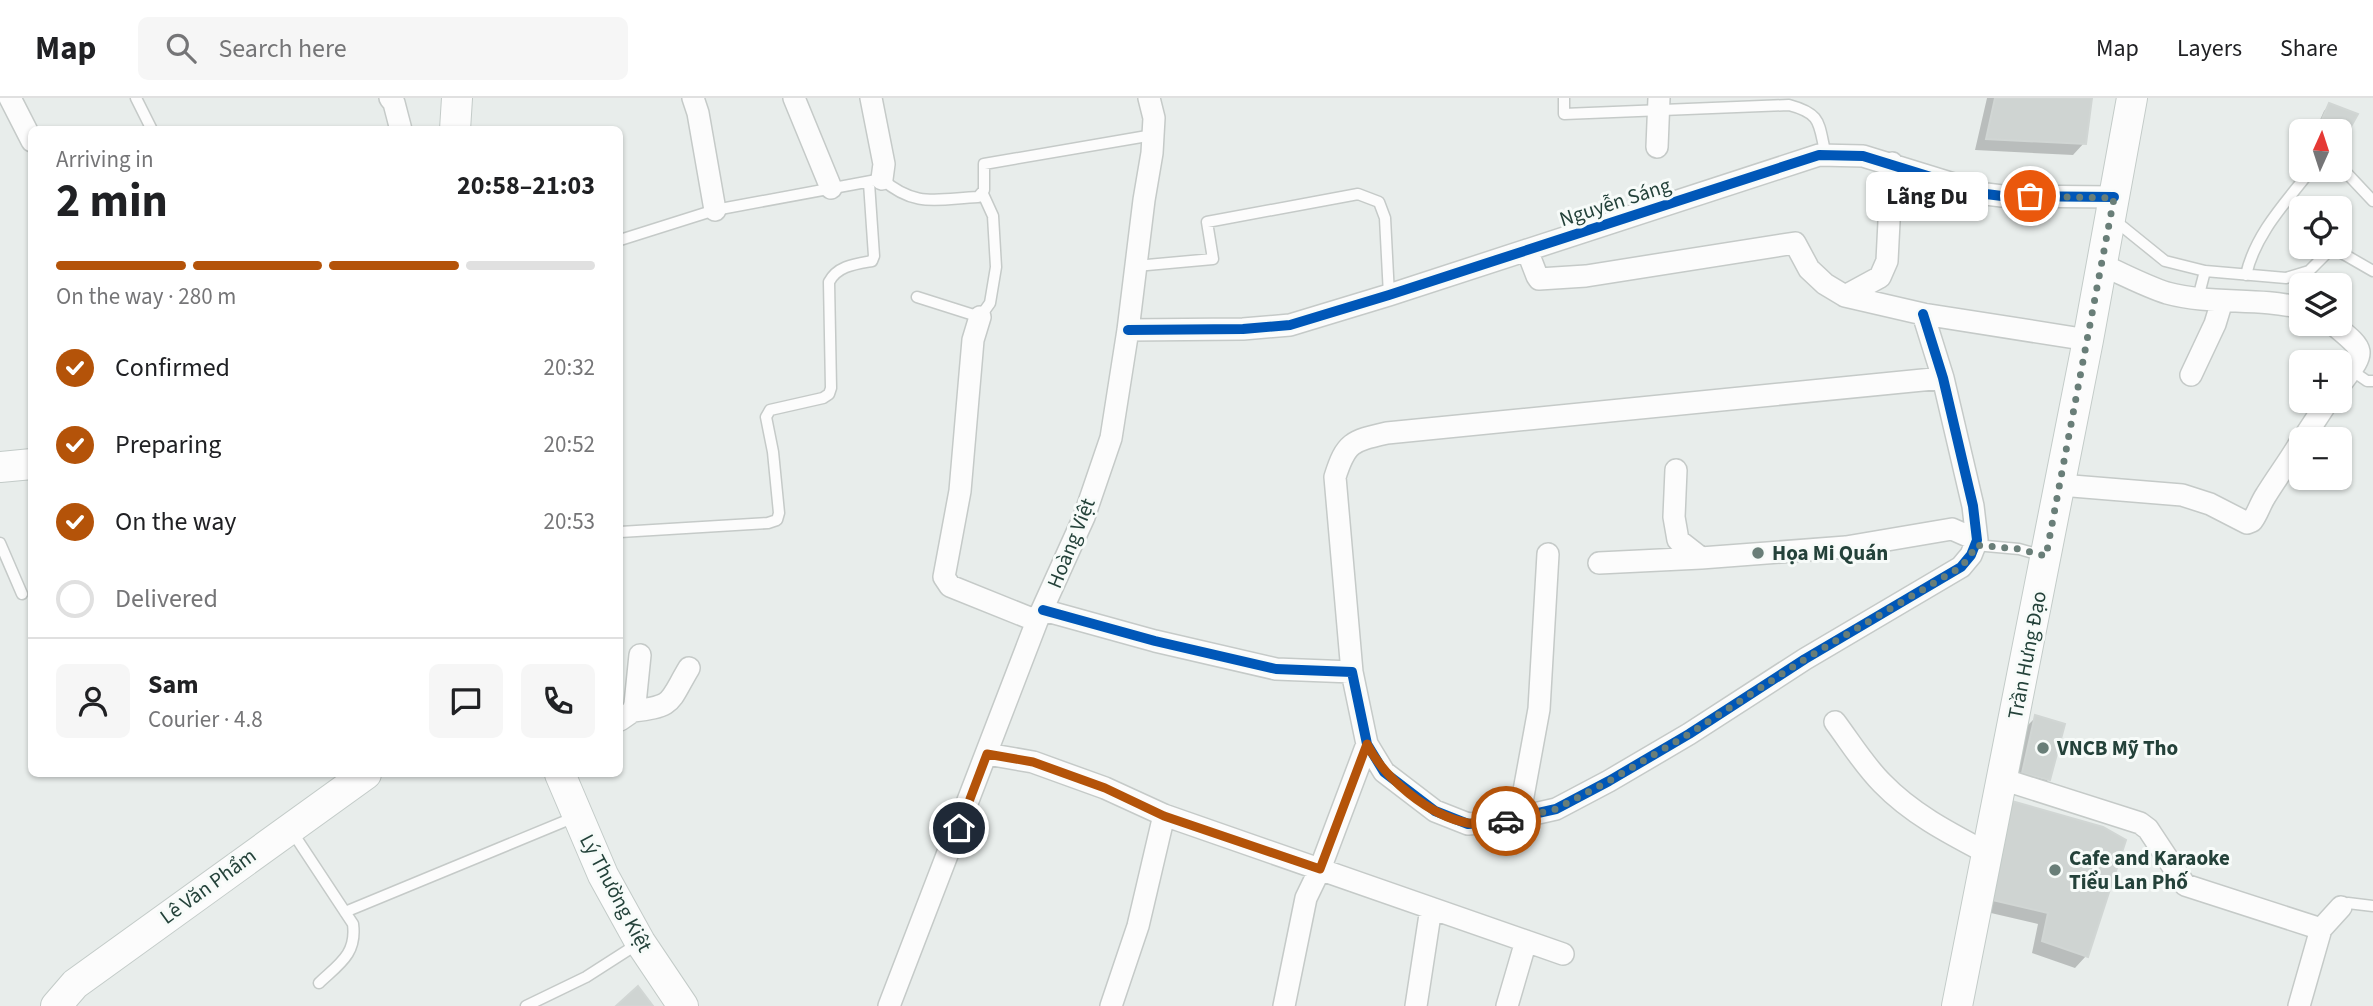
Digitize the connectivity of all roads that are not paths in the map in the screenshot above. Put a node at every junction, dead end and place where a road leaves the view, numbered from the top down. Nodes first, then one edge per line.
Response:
1 (10, 98) edge
2 (136, 98) edge
3 (390, 98) edge
4 (457, 98) edge
5 (693, 98) edge
6 (794, 98) edge
7 (871, 98) edge
8 (1149, 98) edge
9 (1564, 98) edge
10 (2132, 98) edge
11 (1659, 104) edge
12 (150, 126) edge
13 (400, 126) edge
14 (455, 126) edge
15 (28, 133) edge
16 (1153, 135) junction
17 (1657, 147) dead end
18 (1826, 155) junction
19 (1892, 163) junction
20 (2352, 179) edge
21 (876, 181) junction
22 (2302, 182) edge
23 (831, 188) junction
24 (983, 194) junction
25 (2373, 201) edge
26 (2112, 208) junction
27 (715, 210) junction
28 (623, 239) edge
29 (1528, 250) junction
30 (2102, 265) junction
31 (1136, 266) junction
32 (2205, 271) junction
33 (2373, 271) edge
34 (2246, 275) junction
35 (1390, 295) junction
36 (1845, 296) junction
37 (917, 297) dead end
38 (2198, 298) junction
39 (2222, 301) junction
40 (2289, 306) edge
41 (1923, 314) junction
42 (980, 317) junction
43 (1128, 330) junction
44 (2347, 336) edge
45 (2088, 340) junction
46 (2352, 369) edge
47 (2191, 375) dead end
48 (1943, 378) junction
49 (2352, 379) edge
50 (2373, 381) edge
51 (2289, 462) edge
52 (28, 464) edge
53 (0, 467) edge
54 (1676, 470) dead end
55 (2060, 485) junction
56 (623, 532) edge
57 (1976, 542) junction
58 (0, 543) edge
59 (1548, 554) dead end
60 (2046, 556) junction
61 (1700, 558) junction
62 (1599, 562) dead end
63 (22, 594) dead end
64 (1040, 615) junction
65 (640, 655) dead end
66 (689, 668) dead end
67 (1352, 672) junction
68 (626, 715) edge
69 (1835, 722) dead end
70 (1367, 744) junction
71 (987, 754) junction
72 (362, 777) edge
73 (561, 777) edge
74 (2003, 779) junction
75 (576, 816) junction
76 (1164, 816) junction
77 (1520, 818) junction
78 (290, 828) junction
79 (1987, 853) junction
80 (1320, 869) junction
81 (2373, 906) edge
82 (2341, 907) joint
83 (1431, 908) junction
84 (345, 912) junction
85 (2320, 929) junction
86 (1526, 941) junction
87 (640, 942) junction
88 (1563, 954) dead end
89 (319, 983) dead end
90 (56, 1006) edge
91 (526, 1006) edge
92 (682, 1006) edge
93 (889, 1006) edge
94 (1111, 1006) edge
95 (1284, 1006) edge
96 (1416, 1006) edge
97 (1507, 1006) edge
98 (1957, 1006) edge
99 (2299, 1006) edge

1 - 15 street
2 - 12 lane
3 - 13 street
4 - 14 street
5 - 27 street
6 - 23 street
7 - 21 street
8 - 16 street, Hoàng Việt
9 - 11 lane
10 - 26 street, Trần Hưng Đạo
11 - 17 street
11 - 18 lane
16 - 24 lane
16 - 31 street, Hoàng Việt
18 - 19 street, Nguyễn Sáng
18 - 29 street, Nguyễn Sáng
19 - 26 street, Nguyễn Sáng
19 - 36 street
20 - 25 lane
21 - 23 lane
21 - 24 lane
21 - 56 lane
22 - 34 lane
23 - 27 lane
24 - 42 lane
26 - 30 street, Trần Hưng Đạo
26 - 32 lane
27 - 28 lane
29 - 35 street, Nguyễn Sáng
29 - 36 street
30 - 38 street
30 - 45 street, Trần Hưng Đạo
31 - 35 lane
31 - 43 street, Hoàng Việt
32 - 34 lane
32 - 38 lane
33 - 34 lane
35 - 43 street, Nguyễn Sáng
36 - 41 street
37 - 42 lane
38 - 39 street
39 - 40 street
39 - 47 street
41 - 45 street
41 - 48 street
42 - 64 street
43 - 64 street, Hoàng Việt
44 - 46 street
45 - 55 street, Trần Hưng Đạo
48 - 57 street
48 - 67 street
49 - 50 lane
51 - 55 street
52 - 53 street
54 - 61 street
55 - 60 street, Trần Hưng Đạo
57 - 60 lane
57 - 61 street
57 - 77 street
58 - 63 lane
59 - 77 street
60 - 74 street, Trần Hưng Đạo
61 - 62 street
64 - 67 street
64 - 71 street, Hoàng Việt
65 - 68 street
66 - 68 street
67 - 70 street
69 - 79 street
70 - 77 street
70 - 80 street
71 - 76 street
71 - 93 street, Hoàng Việt
72 - 78 street, Lê Văn Phẩm
73 - 75 street, Lý Thường Kiệt
74 - 79 street, Trần Hưng Đạo
74 - 85 street
75 - 84 lane
75 - 87 street, Lý Thường Kiệt
76 - 80 street
76 - 94 street
78 - 84 lane
78 - 90 street, Lê Văn Phẩm
79 - 98 street, Trần Hưng Đạo
80 - 83 street
80 - 95 street
81 - 82 lane
82 - 85 street
83 - 86 street
83 - 96 street
84 - 89 lane
85 - 99 street
86 - 88 street
86 - 97 street
87 - 91 lane
87 - 92 street, Lý Thường Kiệt

